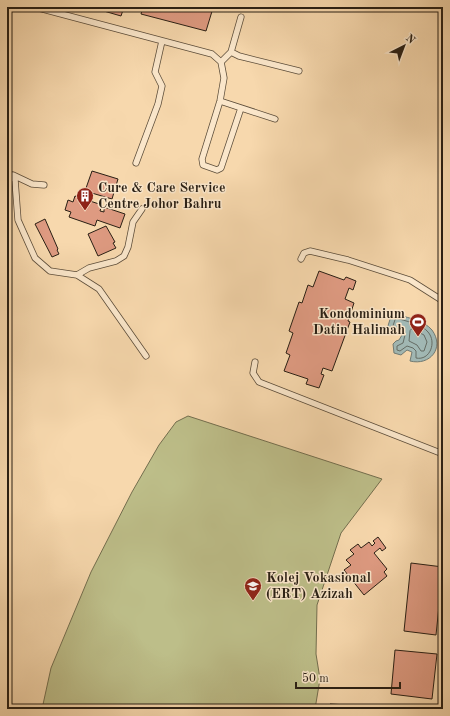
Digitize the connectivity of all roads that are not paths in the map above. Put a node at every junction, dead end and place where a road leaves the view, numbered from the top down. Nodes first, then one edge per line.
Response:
1 (10, 7) edge
2 (35, 7) edge
3 (241, 17) dead end
4 (7, 18) edge
5 (162, 41) junction
6 (231, 52) junction
7 (221, 62) junction
8 (299, 71) dead end
9 (220, 101) junction
10 (241, 108) junction
11 (275, 119) dead end
12 (136, 163) dead end
13 (8, 172) edge
14 (44, 185) dead end
15 (142, 209) dead end
16 (301, 259) dead end
17 (77, 275) junction
18 (443, 301) edge
19 (146, 356) dead end
20 (255, 362) dead end
21 (443, 454) edge

1 - 4 lane
2 - 5 lane
3 - 6 lane
5 - 7 lane
5 - 12 lane
6 - 7 lane
6 - 8 lane
7 - 9 lane
9 - 10 lane
9 - 10 lane
10 - 11 lane
13 - 14 lane
13 - 17 lane
15 - 17 lane
16 - 18 lane
17 - 19 lane
20 - 21 lane

